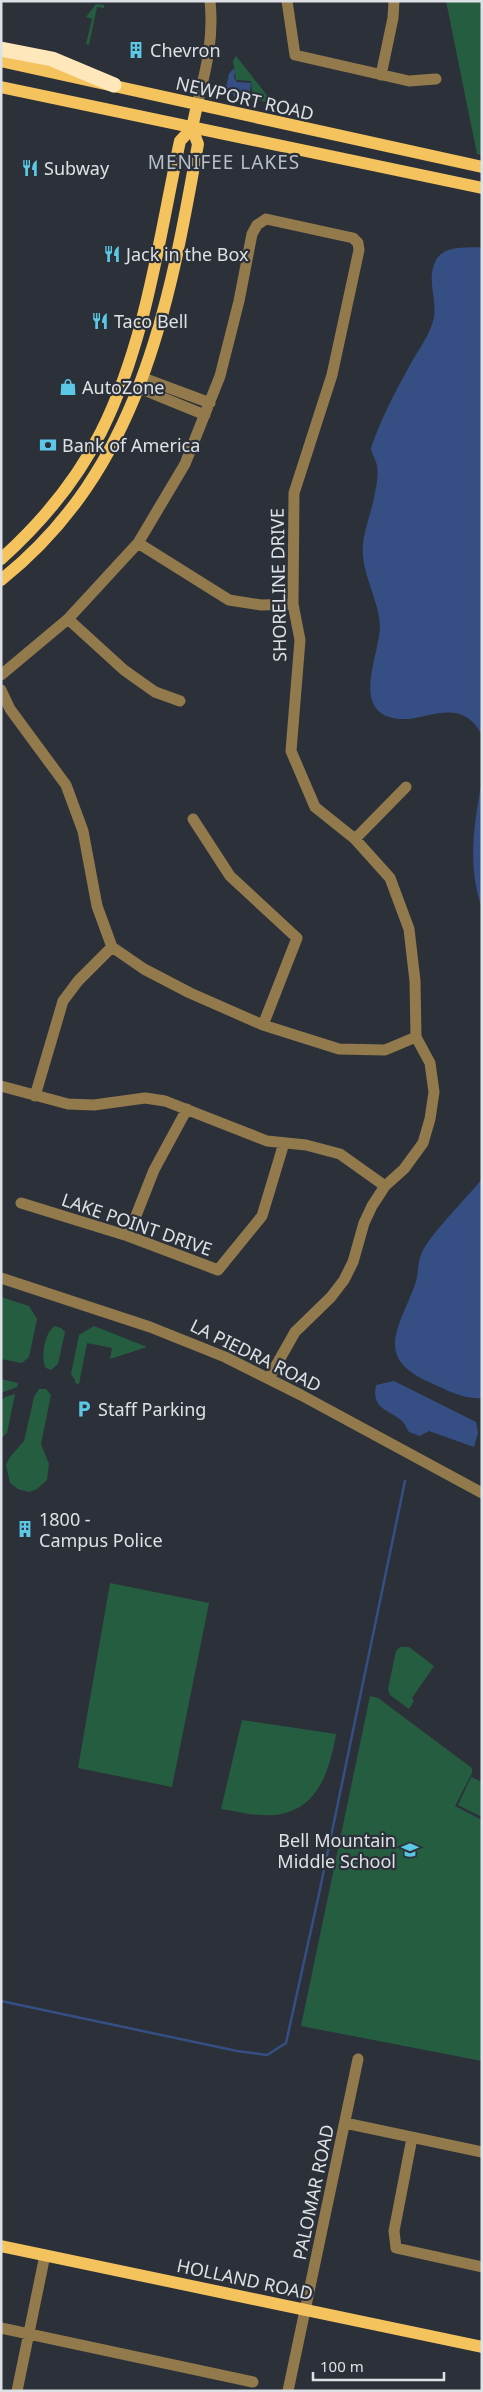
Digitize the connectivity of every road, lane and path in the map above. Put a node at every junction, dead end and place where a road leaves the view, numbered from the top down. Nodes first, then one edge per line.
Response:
1 (210, 1) edge
2 (287, 1) edge
3 (394, 1) edge
4 (1, 49) edge
5 (1, 61) edge
6 (381, 75) junction
7 (436, 79) dead end
8 (114, 85) junction
9 (1, 87) edge
10 (197, 105) junction
11 (192, 128) junction
12 (482, 167) edge
13 (482, 188) edge
14 (146, 301) junction
15 (126, 372) junction
16 (141, 383) junction
17 (210, 403) junction
18 (205, 415) junction
19 (100, 467) junction
20 (138, 543) junction
21 (1, 559) edge
22 (1, 580) edge
23 (293, 604) junction
24 (68, 619) junction
25 (1, 675) edge
26 (1, 690) edge
27 (180, 701) dead end
28 (406, 787) dead end
29 (192, 819) dead end
30 (355, 839) junction
31 (112, 947) junction
32 (263, 1025) junction
33 (416, 1038) junction
34 (1, 1086) edge
35 (35, 1096) junction
36 (187, 1109) junction
37 (284, 1144) junction
38 (385, 1186) junction
39 (21, 1203) dead end
40 (128, 1236) junction
41 (1, 1278) edge
42 (269, 1378) junction
43 (482, 1493) edge
44 (358, 2059) dead end
45 (345, 2123) junction
46 (412, 2138) junction
47 (482, 2152) edge
48 (1, 2246) edge
49 (45, 2255) junction
50 (482, 2267) edge
51 (306, 2310) junction
52 (1, 2328) edge
53 (28, 2334) junction
54 (482, 2347) edge
55 (253, 2382) dead end
56 (16, 2391) edge
57 (288, 2391) edge

1 - 10 street
2 - 6 street
3 - 6 street
4 - 8 highway
5 - 8 main road, NEWPORT ROAD
6 - 7 street
8 - 10 main road, NEWPORT ROAD
9 - 11 main road
10 - 11 main road
10 - 12 main road, NEWPORT ROAD
11 - 13 main road
11 - 14 main road
11 - 16 main road
14 - 15 main road
14 - 16 main road
15 - 19 main road
15 - 21 main road
16 - 17 street
16 - 18 street
16 - 19 main road
17 - 18 street
17 - 23 street, SHORELINE DRIVE
18 - 20 street
19 - 22 main road
20 - 23 street
20 - 24 street
23 - 30 street, SHORELINE DRIVE
24 - 25 street
24 - 27 street
26 - 31 street
28 - 30 street
29 - 32 street
30 - 33 street, SHORELINE DRIVE
31 - 32 street
31 - 35 street
32 - 33 street
33 - 38 street, SHORELINE DRIVE
34 - 35 street
35 - 36 street
36 - 37 street
36 - 40 street
37 - 38 street
37 - 40 street, LAKE POINT DRIVE
38 - 42 street, SHORELINE DRIVE
39 - 40 street, LAKE POINT DRIVE
41 - 42 street, LA PIEDRA ROAD
42 - 43 street, LA PIEDRA ROAD
44 - 45 street, PALOMAR ROAD
45 - 46 street
45 - 51 street, PALOMAR ROAD
46 - 47 street
46 - 50 street
48 - 49 main road, HOLLAND ROAD
49 - 51 main road, HOLLAND ROAD
49 - 53 street
51 - 54 main road, HOLLAND ROAD
51 - 57 street, PALOMAR ROAD
52 - 53 street
53 - 55 street
53 - 56 street

